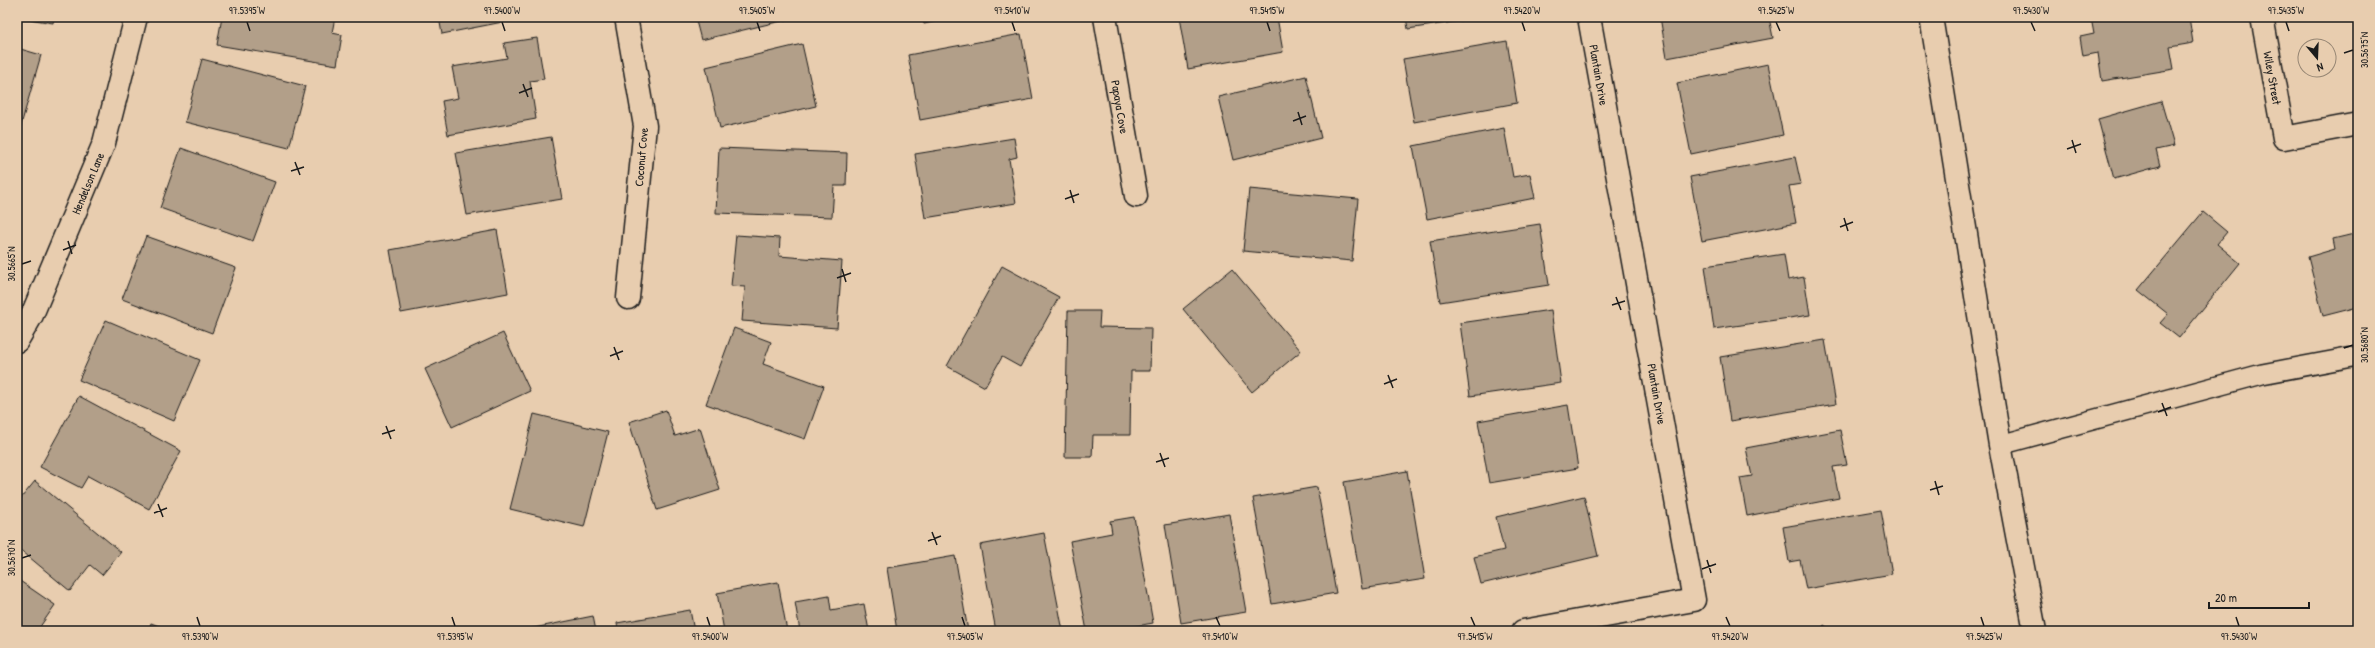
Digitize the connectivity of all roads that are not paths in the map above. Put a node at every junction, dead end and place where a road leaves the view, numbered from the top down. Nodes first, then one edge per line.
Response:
1 (136, 17) edge
2 (626, 17) edge
3 (1105, 17) edge
4 (1589, 17) edge
5 (1931, 17) edge
6 (2262, 17) edge
7 (2358, 124) edge
8 (1136, 196) dead end
9 (628, 298) dead end
10 (17, 341) edge
11 (2358, 356) edge
12 (2000, 445) junction
13 (1523, 631) edge
14 (2035, 631) edge

1 - 10 street, Hendelson Lane
2 - 9 street, Coconut Cove
3 - 8 street, Papaya Cove
4 - 13 street, Plantain Drive
5 - 12 street
6 - 7 street, Wiley Street
11 - 12 lane
12 - 14 street

